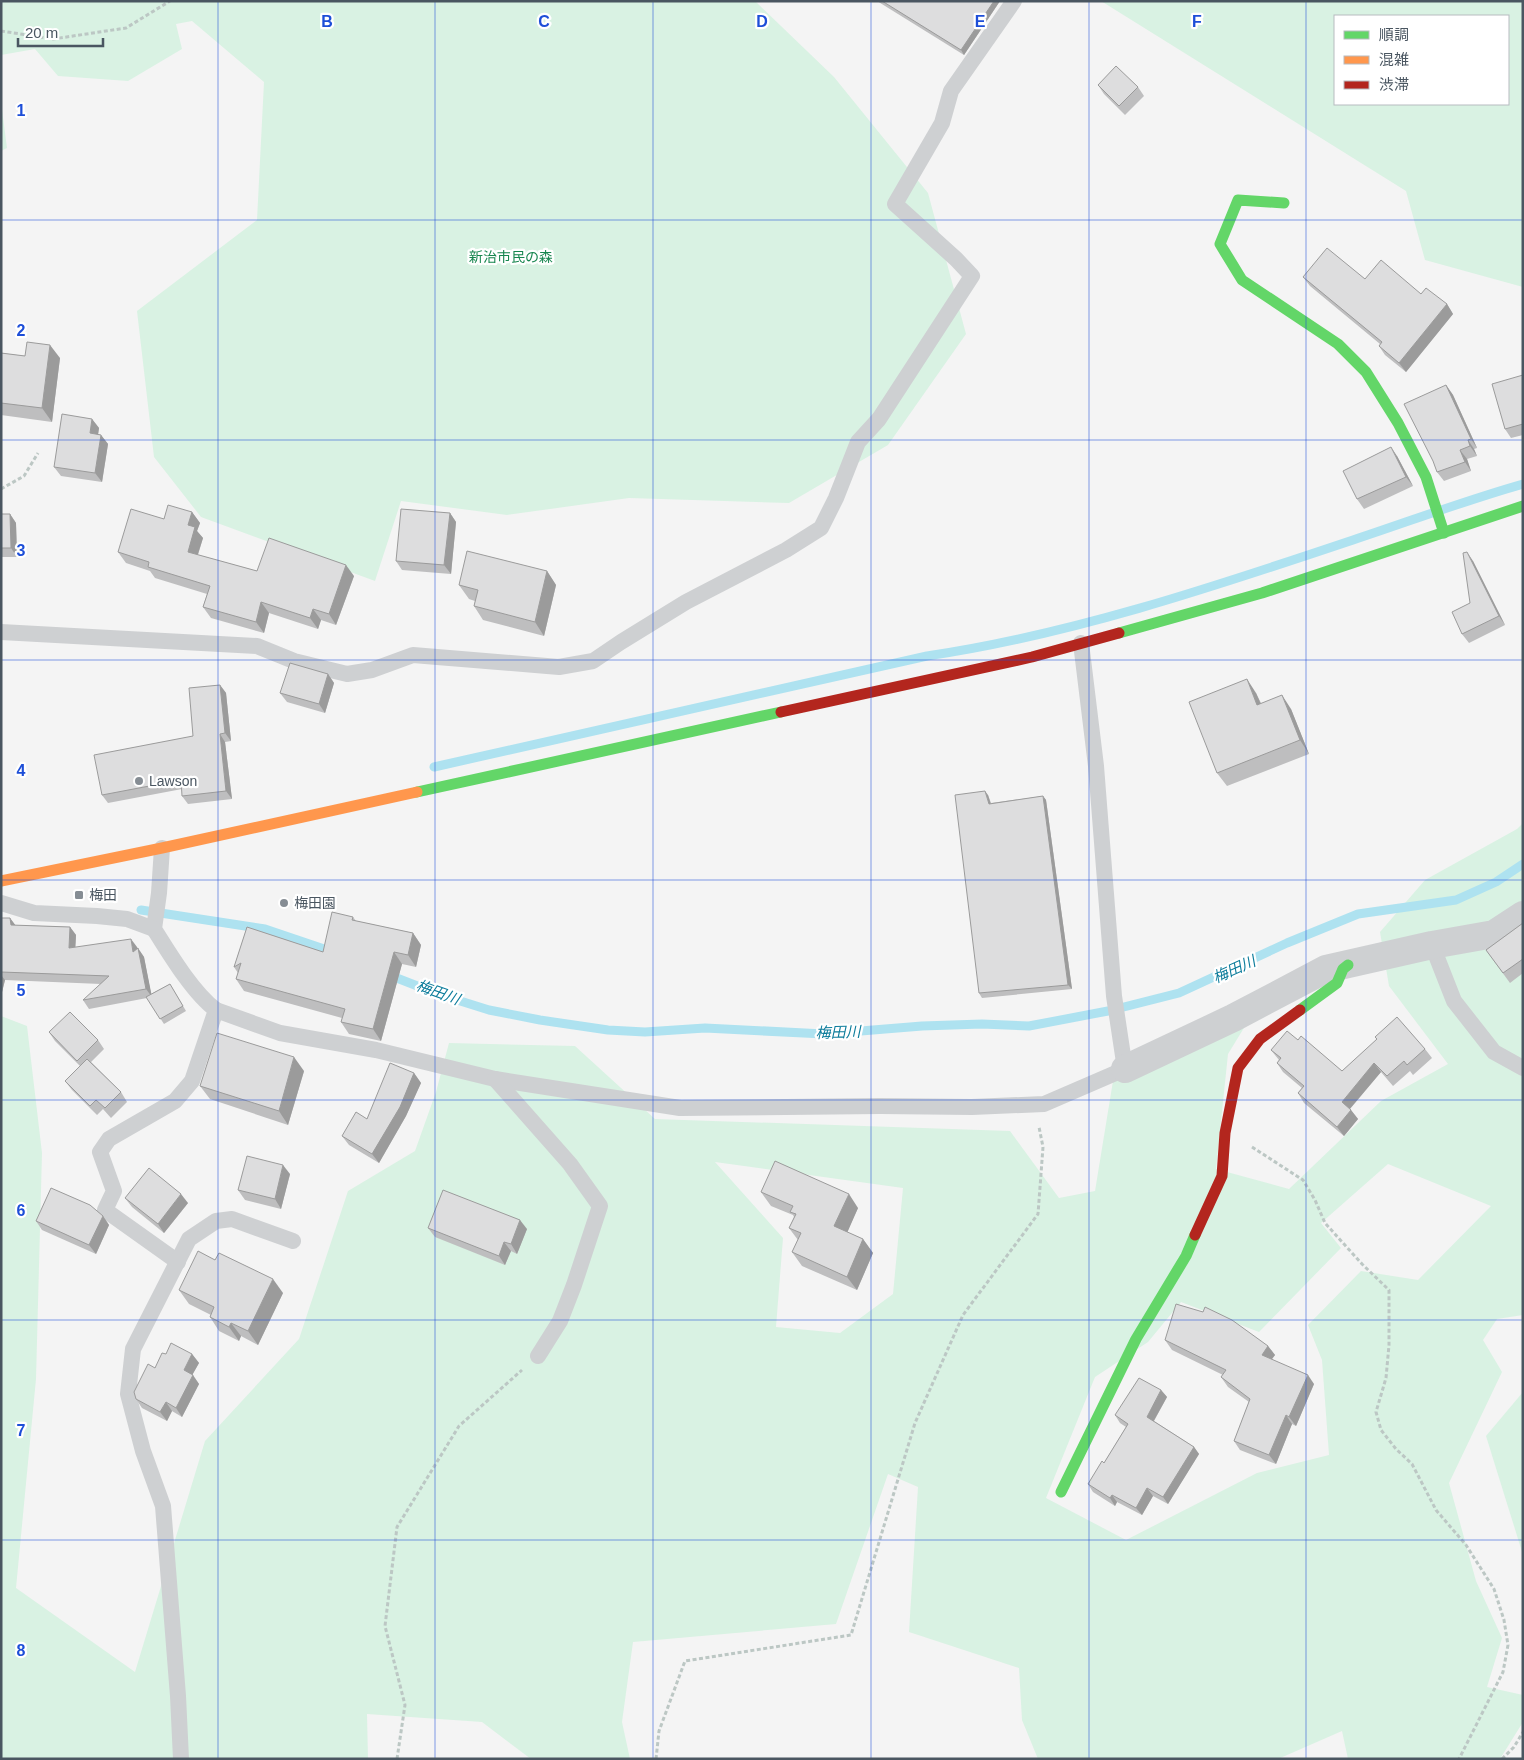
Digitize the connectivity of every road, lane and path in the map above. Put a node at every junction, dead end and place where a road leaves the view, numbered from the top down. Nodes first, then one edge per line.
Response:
1 (170, 1) edge
2 (1014, 1) edge
3 (1, 31) edge
4 (1284, 203) dead end
5 (38, 453) dead end
6 (1, 489) edge
7 (1523, 506) edge
8 (1444, 533) junction
9 (1, 632) edge
10 (1081, 643) junction
11 (162, 848) junction
12 (1, 881) edge
13 (1, 903) edge
14 (1523, 915) edge
15 (154, 927) junction
16 (1432, 945) junction
17 (1348, 965) junction
18 (216, 1010) junction
19 (1523, 1068) edge
20 (1125, 1069) junction
21 (495, 1079) junction
22 (1035, 1104) junction
23 (1267, 1156) dead end
24 (293, 1241) dead end
25 (178, 1262) junction
26 (538, 1356) joint
27 (1061, 1492) dead end
28 (1523, 1732) edge
29 (181, 1759) edge
30 (397, 1759) edge
31 (656, 1759) edge
32 (1460, 1759) edge
33 (1502, 1759) edge

1 - 3 path
2 - 9 lane
4 - 8 street
5 - 6 path
7 - 8 street
8 - 10 street
10 - 11 street
10 - 20 lane
11 - 12 street
11 - 15 lane
13 - 15 lane
14 - 16 street
15 - 18 lane
16 - 17 street
16 - 19 lane
17 - 20 street
17 - 27 street
18 - 21 lane
18 - 25 lane
20 - 22 lane
21 - 22 lane
21 - 26 lane
22 - 31 path
23 - 32 path
24 - 25 lane
25 - 29 lane
26 - 30 path
28 - 33 path

